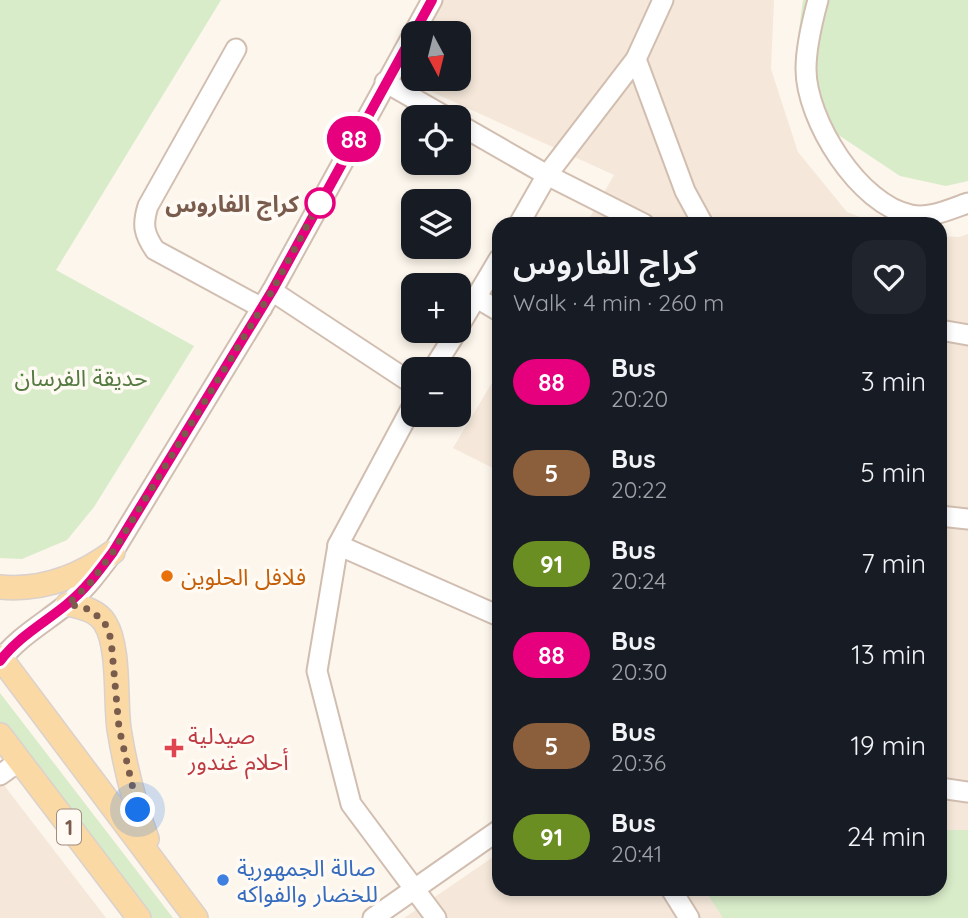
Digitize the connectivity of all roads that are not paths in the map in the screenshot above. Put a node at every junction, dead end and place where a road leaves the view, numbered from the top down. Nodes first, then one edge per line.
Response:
1 (432, 0) edge
2 (663, 0) edge
3 (818, 0) edge
4 (236, 49) dead end
5 (636, 59) junction
6 (385, 82) junction
7 (425, 105) edge
8 (471, 131) edge
9 (547, 175) junction
10 (968, 203) edge
11 (523, 217) edge
12 (630, 217) edge
13 (699, 217) edge
14 (492, 271) edge
15 (272, 291) junction
16 (477, 298) junction
17 (492, 307) edge
18 (261, 308) junction
19 (471, 308) edge
20 (947, 332) edge
21 (968, 335) edge
22 (401, 376) edge
23 (401, 427) edge
24 (947, 517) edge
25 (968, 519) edge
26 (338, 545) junction
27 (113, 552) junction
28 (0, 587) edge
29 (68, 604) junction
30 (492, 614) edge
31 (0, 659) edge
32 (0, 736) edge
33 (9, 768) edge
34 (947, 789) edge
35 (968, 792) edge
36 (492, 835) edge
37 (153, 858) junction
38 (415, 887) junction
39 (675, 896) edge
40 (139, 918) edge
41 (196, 918) edge
42 (373, 918) edge
43 (436, 918) edge
44 (689, 918) edge

1 - 6 street
2 - 5 street
3 - 10 street
4 - 18 street
5 - 9 street
5 - 13 street
6 - 7 street
6 - 15 street
8 - 9 street
9 - 11 street
9 - 12 street
14 - 16 street
15 - 18 street
15 - 22 street
16 - 17 street
16 - 19 street
18 - 27 street
20 - 21 street
23 - 26 street
24 - 25 street
26 - 30 street
26 - 38 street
27 - 28 main road
27 - 29 street
29 - 31 street
29 - 37 main road
31 - 37 main road, 1
32 - 33 main road, 1
33 - 40 main road, 1
34 - 35 street
36 - 38 street
37 - 41 main road, 1
38 - 42 street
38 - 43 street
39 - 44 street

